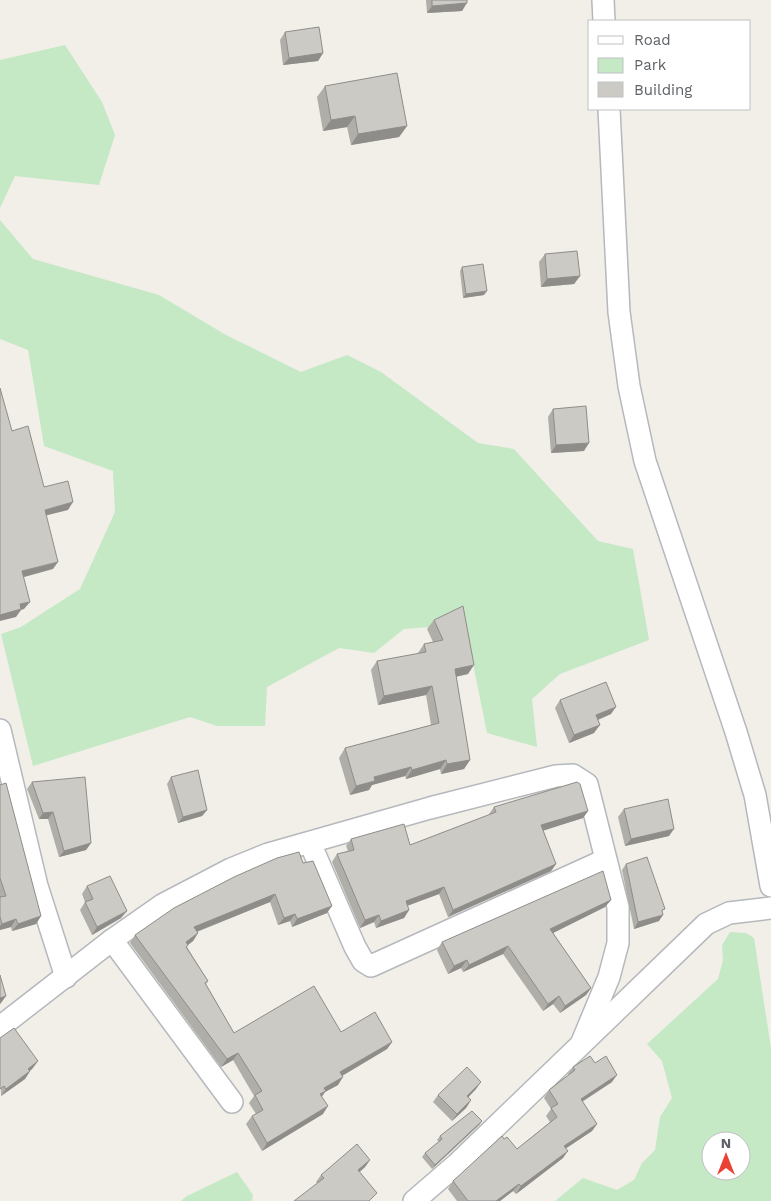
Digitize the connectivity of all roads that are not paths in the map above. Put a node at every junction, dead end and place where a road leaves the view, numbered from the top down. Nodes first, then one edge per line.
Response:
1 (603, 0) edge
2 (604, 20) edge
3 (609, 110) edge
4 (0, 730) edge
5 (310, 843) junction
6 (605, 860) junction
7 (771, 886) edge
8 (771, 908) edge
9 (112, 940) junction
10 (66, 977) junction
11 (0, 1027) edge
12 (582, 1042) junction
13 (232, 1102) dead end
14 (414, 1201) edge

1 - 2 street
3 - 7 street
4 - 10 street
5 - 6 street
5 - 6 street
5 - 9 street
6 - 12 street
8 - 12 street
9 - 10 street
9 - 13 street
10 - 11 street
12 - 14 street

